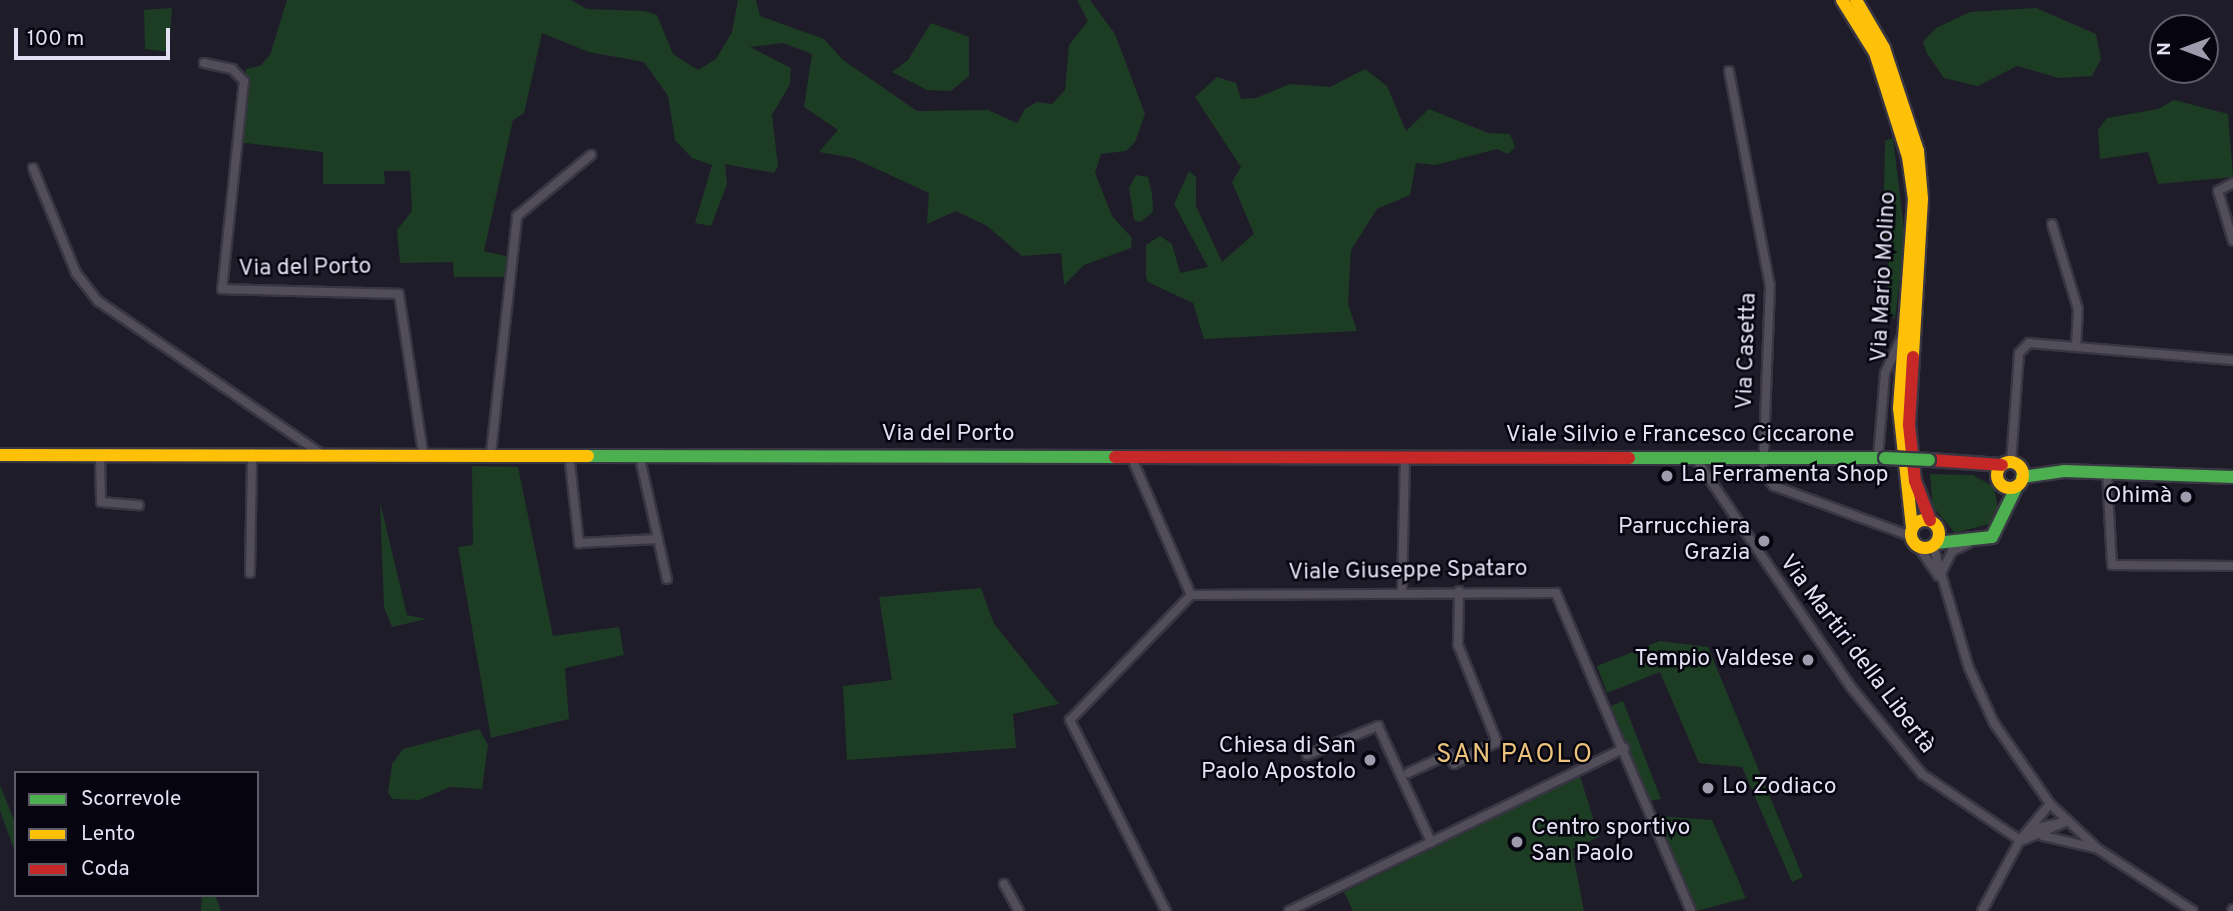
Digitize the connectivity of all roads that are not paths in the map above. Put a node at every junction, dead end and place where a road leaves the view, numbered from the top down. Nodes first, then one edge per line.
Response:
1 (1842, 0) edge
2 (1856, 0) edge
3 (205, 63) dead end
4 (1729, 71) dead end
5 (591, 155) dead end
6 (33, 168) dead end
7 (2229, 183) edge
8 (2052, 224) dead end
9 (2233, 241) edge
10 (1905, 331) junction
11 (2076, 347) junction
12 (2233, 360) edge
13 (252, 453) junction
14 (320, 453) junction
15 (423, 453) junction
16 (491, 453) junction
17 (100, 454) junction
18 (569, 454) junction
19 (639, 454) junction
20 (0, 455) edge
21 (1131, 456) junction
22 (1405, 456) junction
23 (1761, 458) junction
24 (1881, 458) junction
25 (1696, 459) junction
26 (1955, 462) junction
27 (2010, 464) junction
28 (2064, 471) junction
29 (2107, 473) junction
30 (2233, 477) edge
31 (1998, 481) junction
32 (2020, 481) junction
33 (139, 505) dead end
34 (2007, 514) junction
35 (1934, 524) junction
36 (1914, 536) junction
37 (657, 539) junction
38 (1967, 544) junction
39 (1935, 545) junction
40 (2233, 566) edge
41 (250, 573) dead end
42 (1939, 578) junction
43 (667, 579) dead end
44 (1402, 591) junction
45 (1459, 591) junction
46 (1191, 594) junction
47 (1625, 748) junction
48 (1307, 755) dead end
49 (1408, 773) dead end
50 (2050, 804) junction
51 (2068, 821) junction
52 (2033, 829) junction
53 (2043, 836) junction
54 (2020, 841) junction
55 (1431, 842) junction
56 (2098, 849) junction
57 (1004, 884) dead end
58 (1019, 911) edge
59 (1166, 911) edge
60 (1289, 911) edge
61 (1690, 911) edge
62 (1982, 911) edge
63 (2193, 911) edge

1 - 10 street, Via Mario Molino
2 - 35 street, Via Mario Molino
3 - 15 street, Via del Porto
4 - 23 street, Via Casetta
5 - 16 street
6 - 14 street
7 - 9 street
8 - 11 street
10 - 24 street
10 - 36 street, Via Mario Molino
11 - 12 street
11 - 27 street
13 - 14 street, Via del Porto
13 - 17 street, Via del Porto
13 - 41 street
14 - 15 street, Via del Porto
15 - 16 street, Via del Porto
16 - 18 street, Via del Porto
17 - 20 street, Via del Porto
17 - 33 street
18 - 19 street, Via del Porto
18 - 37 street
19 - 21 street, Via del Porto
19 - 37 street
21 - 22 street, Via del Porto
21 - 46 street
22 - 25 street, Viale Silvio e Francesco Ciccarone
22 - 44 street
23 - 24 street, Viale Silvio e Francesco Ciccarone
23 - 25 street, Viale Silvio e Francesco Ciccarone
23 - 36 street
24 - 26 street, Viale Silvio e Francesco Ciccarone, bridge
25 - 54 street, Via Martiri della Libertà
26 - 27 street, Viale Silvio e Francesco Ciccarone
26 - 31 street, Viale Silvio e Francesco Ciccarone
27 - 28 street, Viale Silvio e Francesco Ciccarone
27 - 31 street
27 - 32 street
28 - 29 street, Viale Silvio e Francesco Ciccarone
28 - 32 street, Viale Silvio e Francesco Ciccarone
29 - 30 street, Viale Silvio e Francesco Ciccarone
29 - 40 street
31 - 32 street, Viale Silvio e Francesco Ciccarone
31 - 34 street
32 - 34 street
34 - 38 street
35 - 36 street
35 - 38 street
35 - 39 street
36 - 39 street
36 - 42 street
37 - 43 street
38 - 39 street
38 - 42 street
39 - 42 street
42 - 50 street
44 - 45 street, Viale Giuseppe Spataro
44 - 46 street, Viale Giuseppe Spataro
45 - 47 street, Viale Giuseppe Spataro
45 - 49 street
46 - 59 street
47 - 55 street
47 - 61 street, Viale Giuseppe Spataro
48 - 55 street
50 - 51 street
50 - 52 street
51 - 52 street
51 - 53 street
51 - 56 street
52 - 54 street
53 - 54 street
53 - 56 street
54 - 62 street
55 - 60 street
56 - 63 street
57 - 58 street

